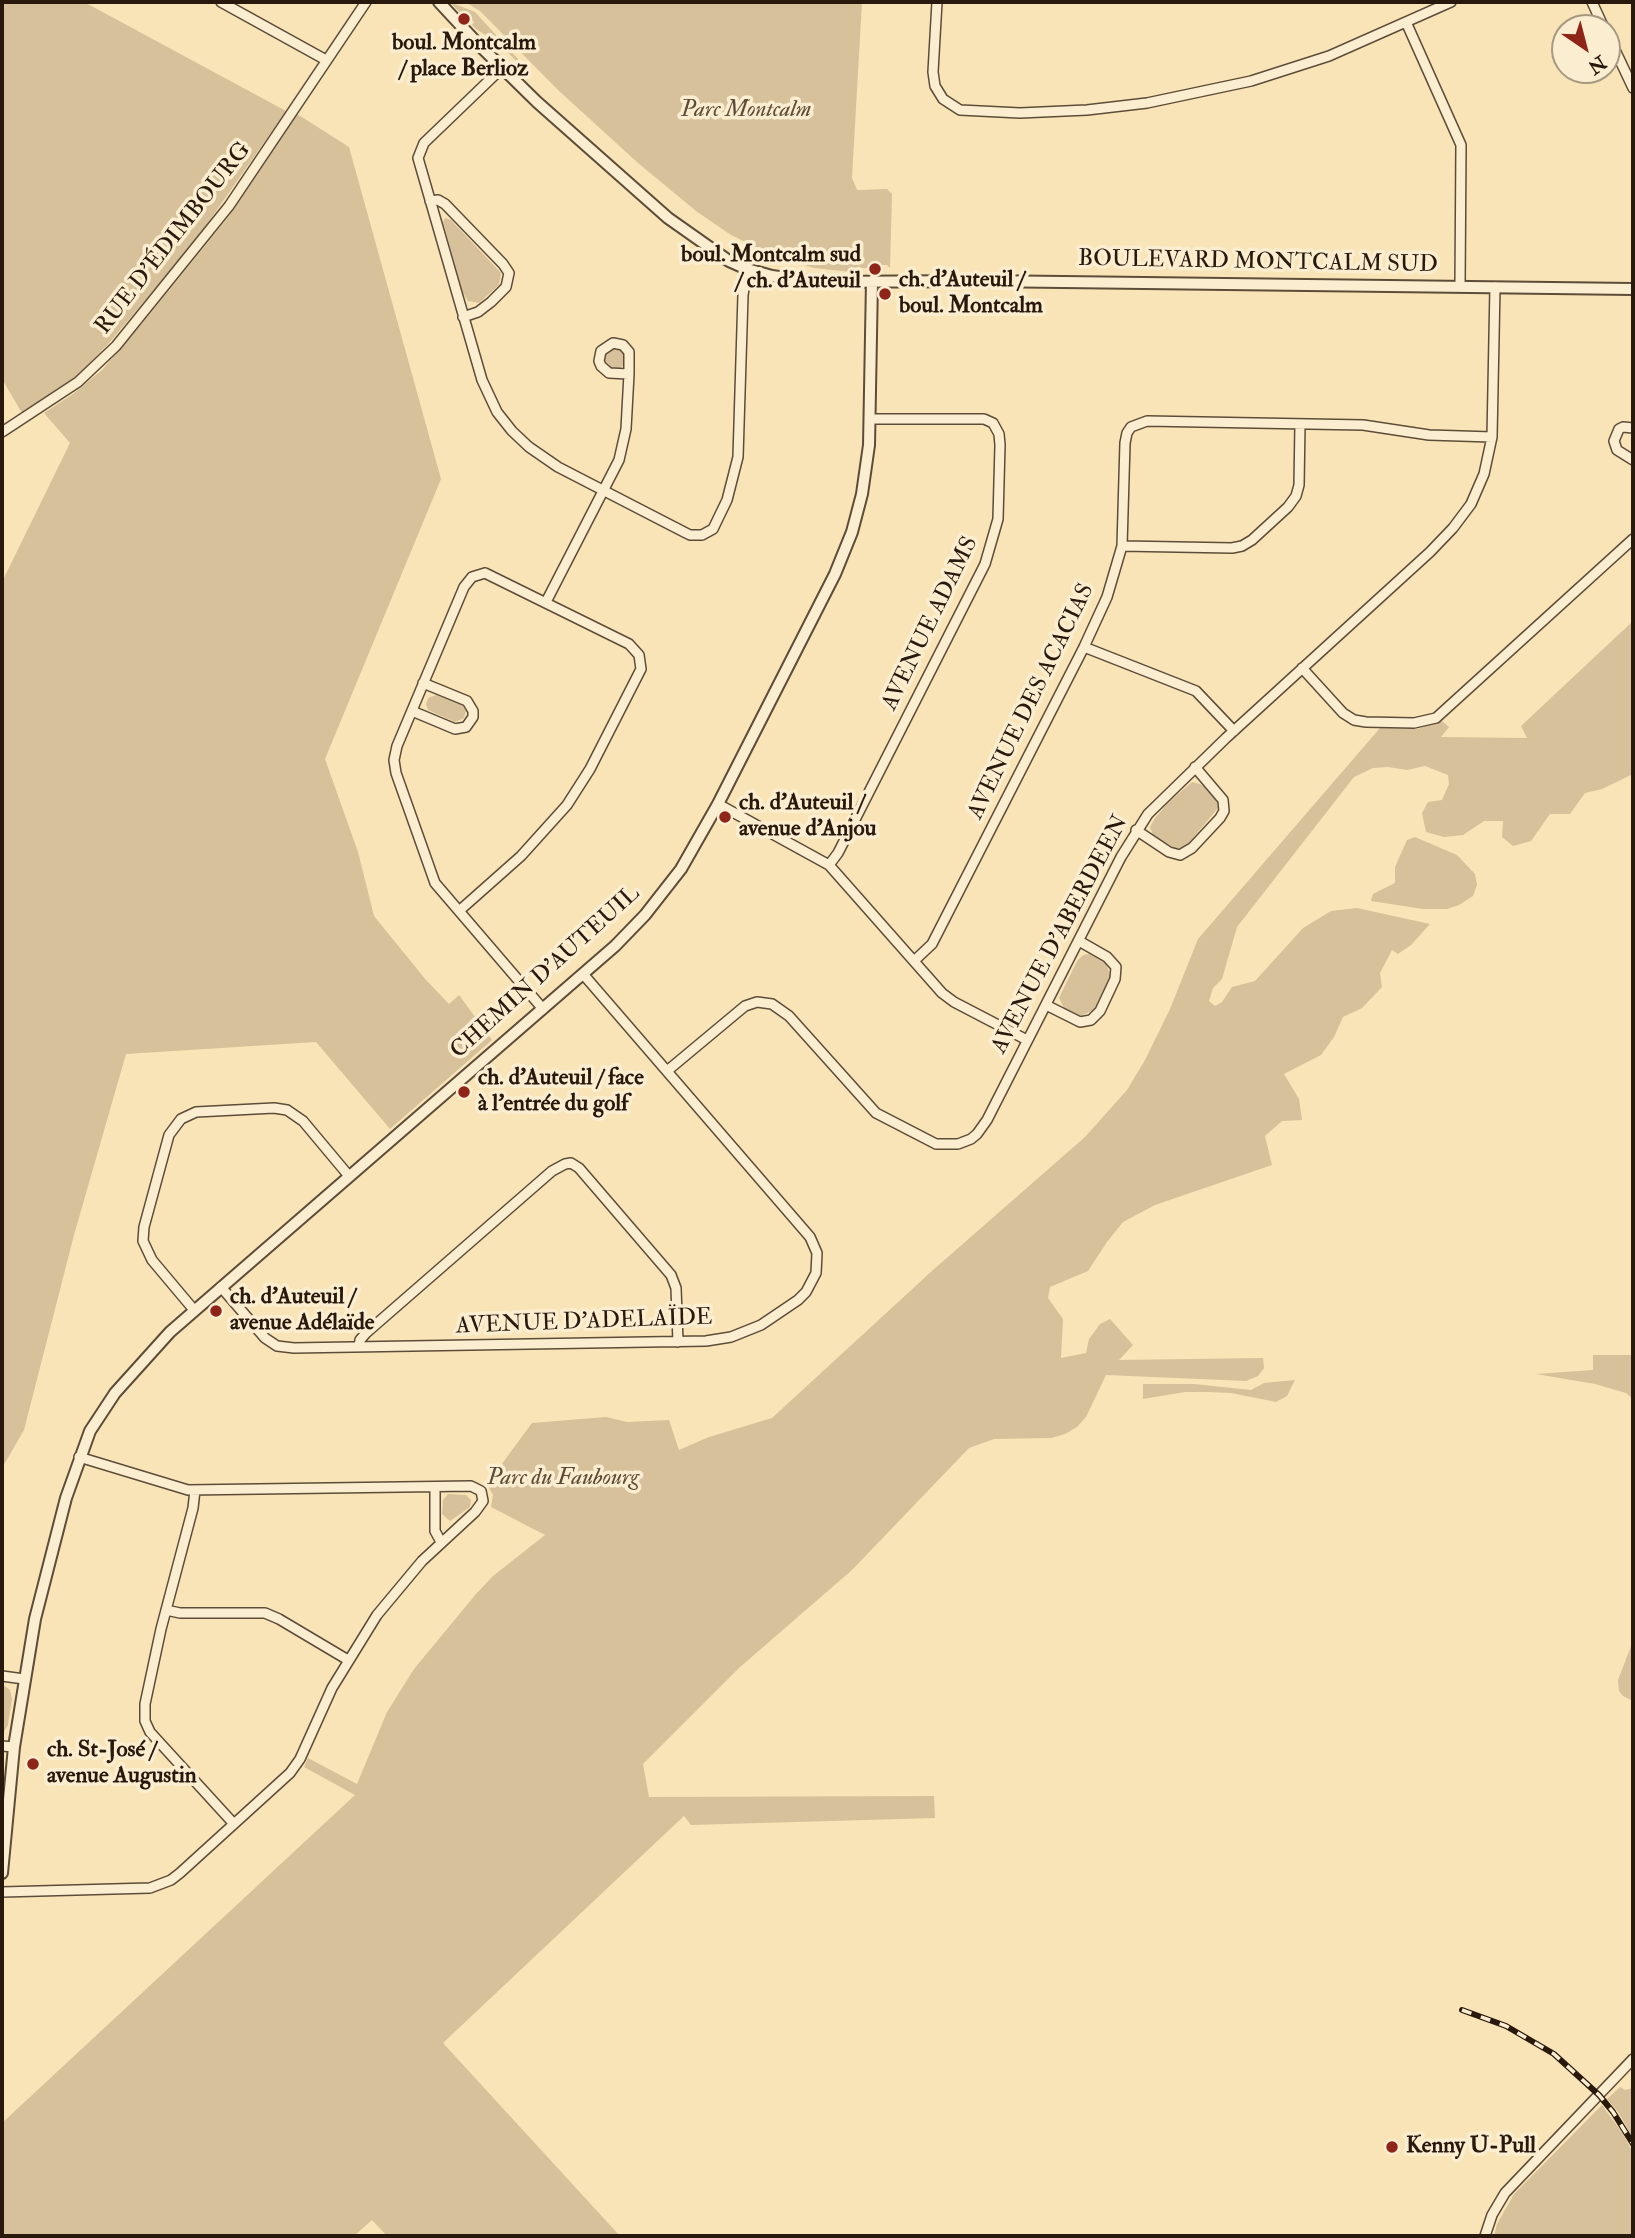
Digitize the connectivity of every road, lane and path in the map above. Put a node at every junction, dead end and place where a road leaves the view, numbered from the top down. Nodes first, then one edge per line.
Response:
1 (221, 2) edge
2 (366, 2) edge
3 (439, 2) edge
4 (937, 2) edge
5 (1451, 2) edge
6 (1406, 22) junction
7 (326, 60) junction
8 (1621, 61) edge
9 (502, 68) junction
10 (1632, 83) edge
11 (430, 201) junction
12 (747, 269) junction
13 (872, 281) junction
14 (1460, 286) junction
15 (1495, 287) junction
16 (1633, 289) edge
17 (463, 317) junction
18 (629, 374) dead end
19 (871, 419) junction
20 (1300, 424) junction
21 (1633, 428) edge
22 (2, 432) edge
23 (1492, 437) junction
24 (1633, 460) edge
25 (604, 491) junction
26 (1633, 539) edge
27 (1122, 546) junction
28 (546, 602) junction
29 (1084, 647) junction
30 (1302, 668) junction
31 (424, 683) junction
32 (412, 711) junction
33 (1234, 731) junction
34 (1195, 767) junction
35 (718, 804) junction
36 (1136, 830) junction
37 (829, 865) junction
38 (459, 911) junction
39 (1079, 941) junction
40 (914, 961) junction
41 (583, 974) junction
42 (1046, 1005) junction
43 (543, 1009) junction
44 (1027, 1040) junction
45 (667, 1071) junction
46 (349, 1176) junction
47 (221, 1287) junction
48 (194, 1311) junction
49 (678, 1342) junction
50 (359, 1347) junction
51 (79, 1457) junction
52 (435, 1487) junction
53 (195, 1490) junction
54 (441, 1542) junction
55 (166, 1610) junction
56 (348, 1660) junction
57 (2, 1676) edge
58 (24, 1679) junction
59 (8, 1746) edge
60 (234, 1824) junction
61 (2, 1873) edge
62 (2, 1892) edge
63 (1633, 2059) edge
64 (1485, 2236) edge

1 - 7 street
2 - 7 street, RUE D'ÉDIMBOURG
3 - 9 street, BOULEVARD MONTCALM SUD
4 - 6 street
5 - 6 street
6 - 14 street
7 - 22 street, RUE D'ÉDIMBOURG
8 - 10 street
9 - 11 street
9 - 12 street, BOULEVARD MONTCALM SUD
11 - 17 street
11 - 17 street
12 - 13 street, BOULEVARD MONTCALM SUD
12 - 25 street
13 - 14 street, BOULEVARD MONTCALM SUD
13 - 19 street, CHEMIN D'AUTEUIL
14 - 15 street, BOULEVARD MONTCALM SUD
15 - 16 street, BOULEVARD MONTCALM SUD
15 - 23 street, AVENUE D'ABERDEEN
17 - 25 street
18 - 25 street
19 - 35 street, CHEMIN D'AUTEUIL
19 - 37 street, AVENUE ADAMS
20 - 23 street, AVENUE DES ACACIAS
20 - 27 street
20 - 27 street, AVENUE DES ACACIAS
21 - 24 street
23 - 30 street, AVENUE D'ABERDEEN
25 - 28 street
26 - 30 street
27 - 29 street, AVENUE DES ACACIAS
28 - 31 street
28 - 38 street
29 - 33 street
29 - 40 street, AVENUE DES ACACIAS
30 - 33 street, AVENUE D'ABERDEEN
31 - 32 street
31 - 32 street
32 - 38 street
33 - 34 street, AVENUE D'ABERDEEN
34 - 36 street, AVENUE D'ABERDEEN
34 - 36 street
35 - 37 street
35 - 41 street, CHEMIN D'AUTEUIL
36 - 39 street, AVENUE D'ABERDEEN
37 - 40 street
38 - 43 street
39 - 42 street, AVENUE D'ABERDEEN
39 - 42 street
40 - 44 street
41 - 43 street, CHEMIN D'AUTEUIL
41 - 45 street, AVENUE D'ADELAÏDE
42 - 44 street, AVENUE D'ABERDEEN
43 - 46 street, CHEMIN D'AUTEUIL
44 - 45 street, AVENUE D'ABERDEEN
45 - 49 street, AVENUE D'ADELAÏDE
46 - 47 street, CHEMIN D'AUTEUIL
46 - 48 street
47 - 48 street, CHEMIN D'AUTEUIL
47 - 50 street, AVENUE D'ADELAÏDE
48 - 51 street, CHEMIN D'AUTEUIL
49 - 50 street, AVENUE D'ADELAÏDE
49 - 50 street
51 - 53 street
51 - 58 street, CHEMIN D'AUTEUIL
52 - 53 street
52 - 54 street
52 - 54 street
53 - 55 street
54 - 56 street
55 - 56 street
55 - 60 street
56 - 60 street
57 - 58 street
58 - 59 street, CHEMIN D'AUTEUIL
59 - 61 street, CHEMIN D'AUTEUIL
60 - 62 street
63 - 64 street

